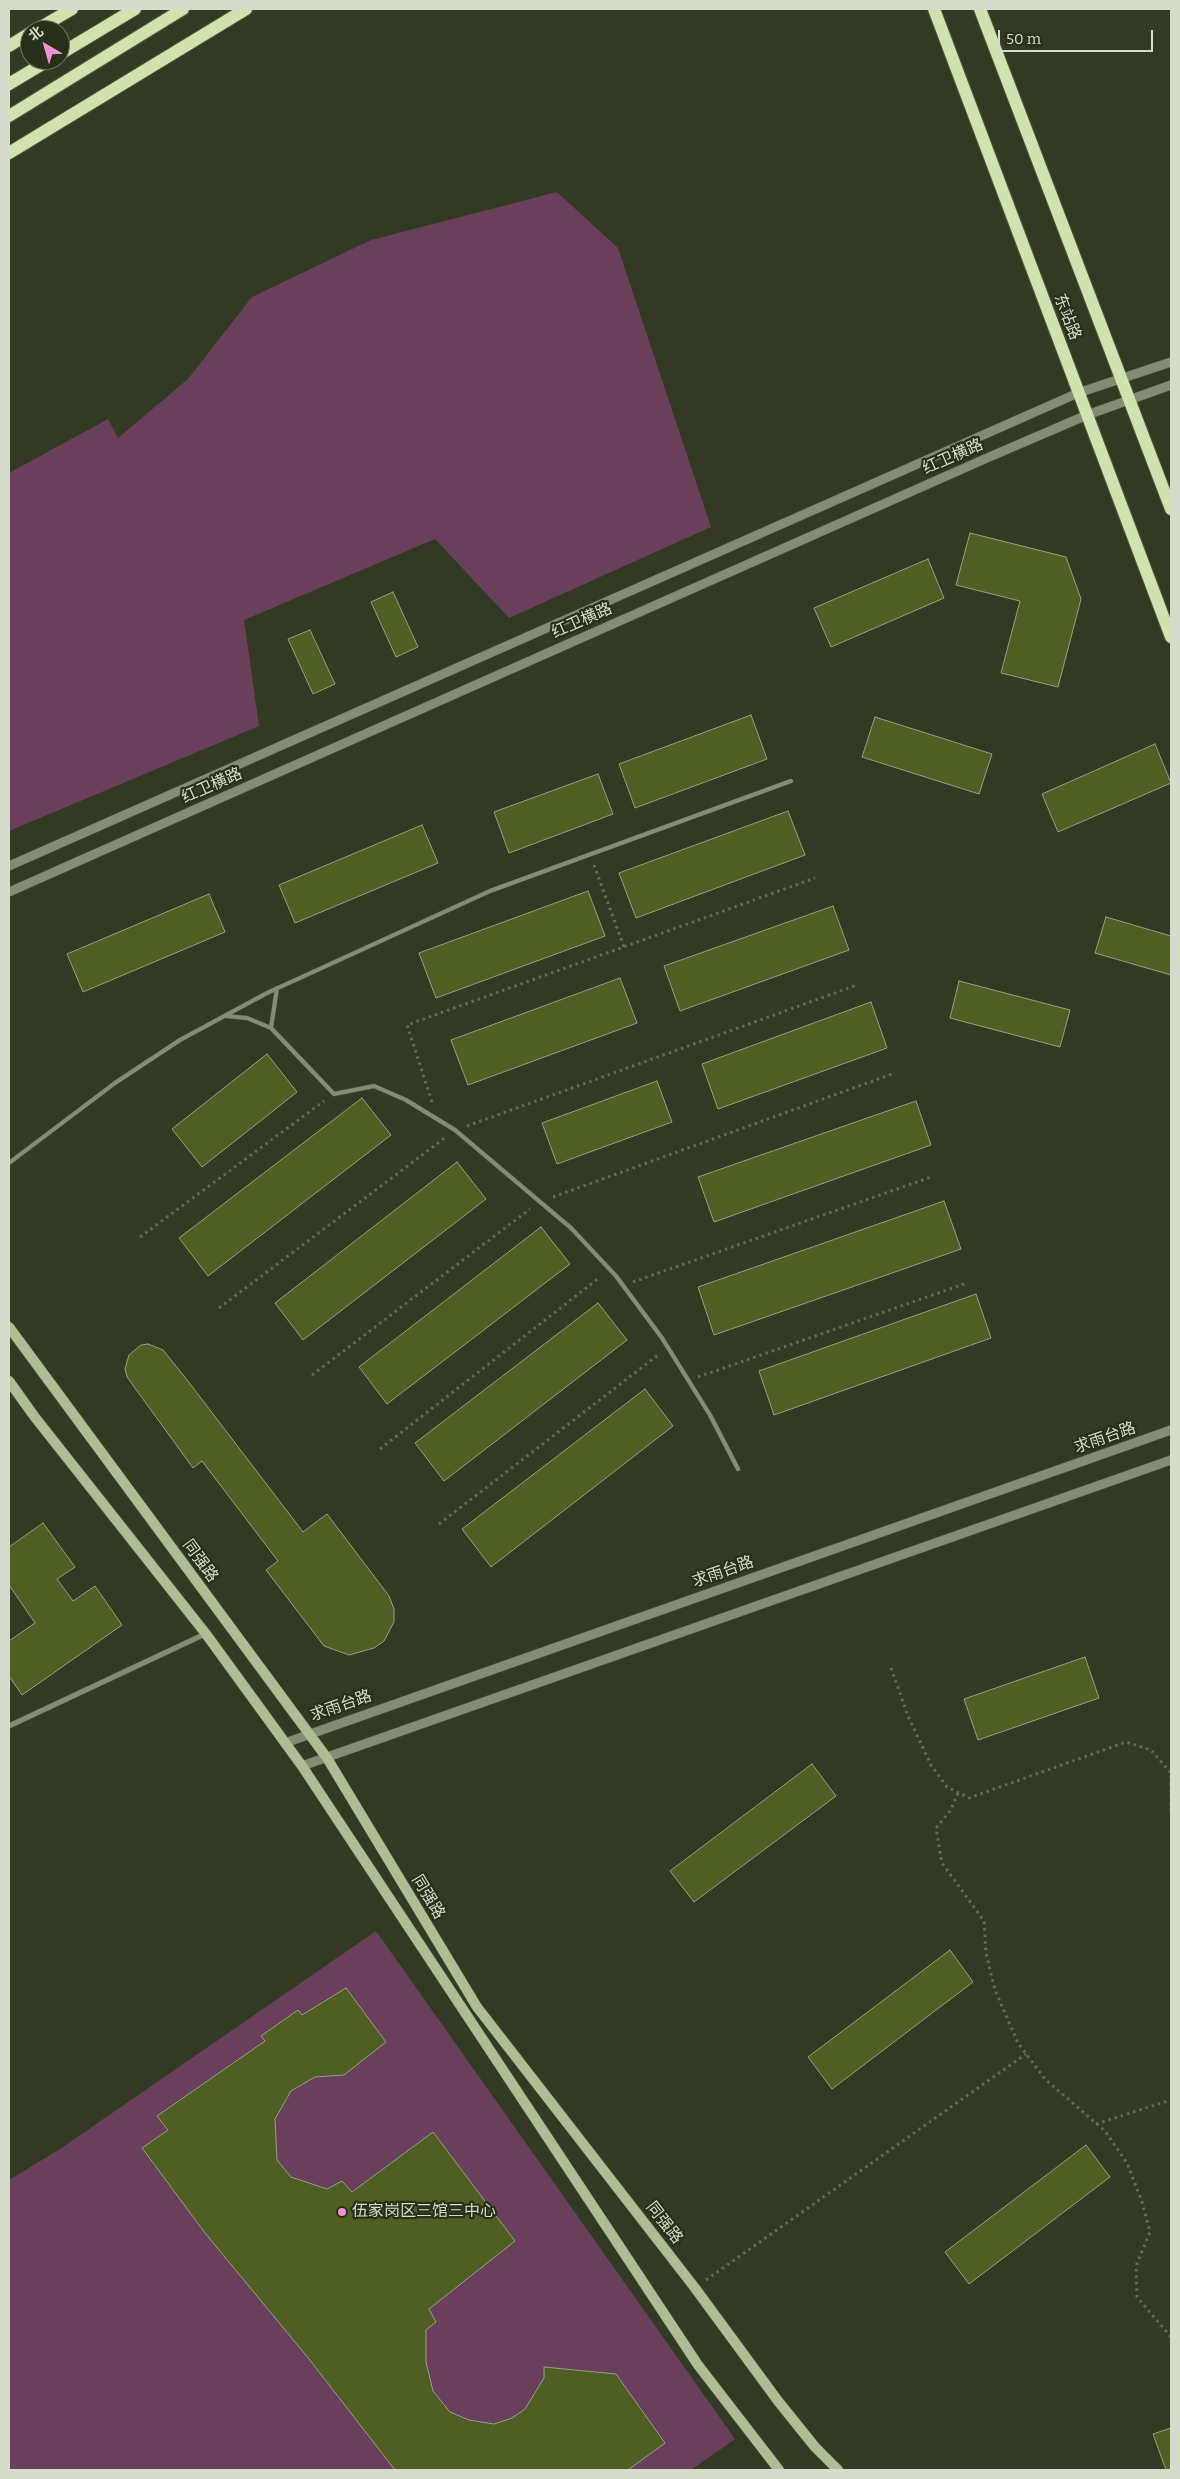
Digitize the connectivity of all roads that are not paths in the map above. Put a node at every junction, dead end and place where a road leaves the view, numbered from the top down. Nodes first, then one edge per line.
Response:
1 (135, 9) edge
2 (183, 9) edge
3 (246, 9) edge
4 (934, 9) edge
5 (980, 9) edge
6 (64, 11) edge
7 (51, 20) edge
8 (20, 40) edge
9 (9, 46) edge
10 (70, 48) edge
11 (32, 70) edge
12 (9, 84) edge
13 (9, 116) edge
14 (9, 153) edge
15 (1171, 362) edge
16 (1122, 377) junction
17 (1171, 385) edge
18 (1078, 393) junction
19 (1129, 398) junction
20 (1087, 415) junction
21 (1171, 509) edge
22 (1171, 637) edge
23 (791, 781) dead end
24 (9, 866) edge
25 (9, 892) edge
26 (277, 988) junction
27 (225, 1016) junction
28 (271, 1028) junction
29 (9, 1162) edge
30 (9, 1327) edge
31 (9, 1381) edge
32 (1171, 1430) edge
33 (1171, 1460) edge
34 (738, 1469) dead end
35 (206, 1634) junction
36 (9, 1726) edge
37 (310, 1733) junction
38 (285, 1743) junction
39 (327, 1758) junction
40 (302, 1766) junction
41 (779, 2470) edge
42 (838, 2470) edge

1 - 10 main road
2 - 13 main road
3 - 14 main road
4 - 18 main road, 东站路
5 - 16 main road, 东站路
6 - 7 main road
8 - 9 main road
11 - 12 main road
15 - 16 street, 红卫横路
16 - 18 street, 红卫横路
16 - 19 main road, 东站路
17 - 19 street, 红卫横路
18 - 20 main road, 东站路
18 - 24 street, 红卫横路
19 - 20 street, 红卫横路
19 - 21 main road, 东站路
20 - 22 main road, 东站路
20 - 25 street, 红卫横路
23 - 26 lane
26 - 27 lane
26 - 28 lane
27 - 28 lane
27 - 29 lane
28 - 34 lane
30 - 37 main road, 同强路
31 - 35 main road, 同强路
32 - 37 street, 求雨台路
33 - 39 street
35 - 36 street
35 - 38 main road, 同强路
37 - 38 street, 求雨台路
37 - 39 main road, 同强路
38 - 40 main road, 同强路
39 - 40 street
39 - 42 main road, 同强路
40 - 41 main road, 同强路

